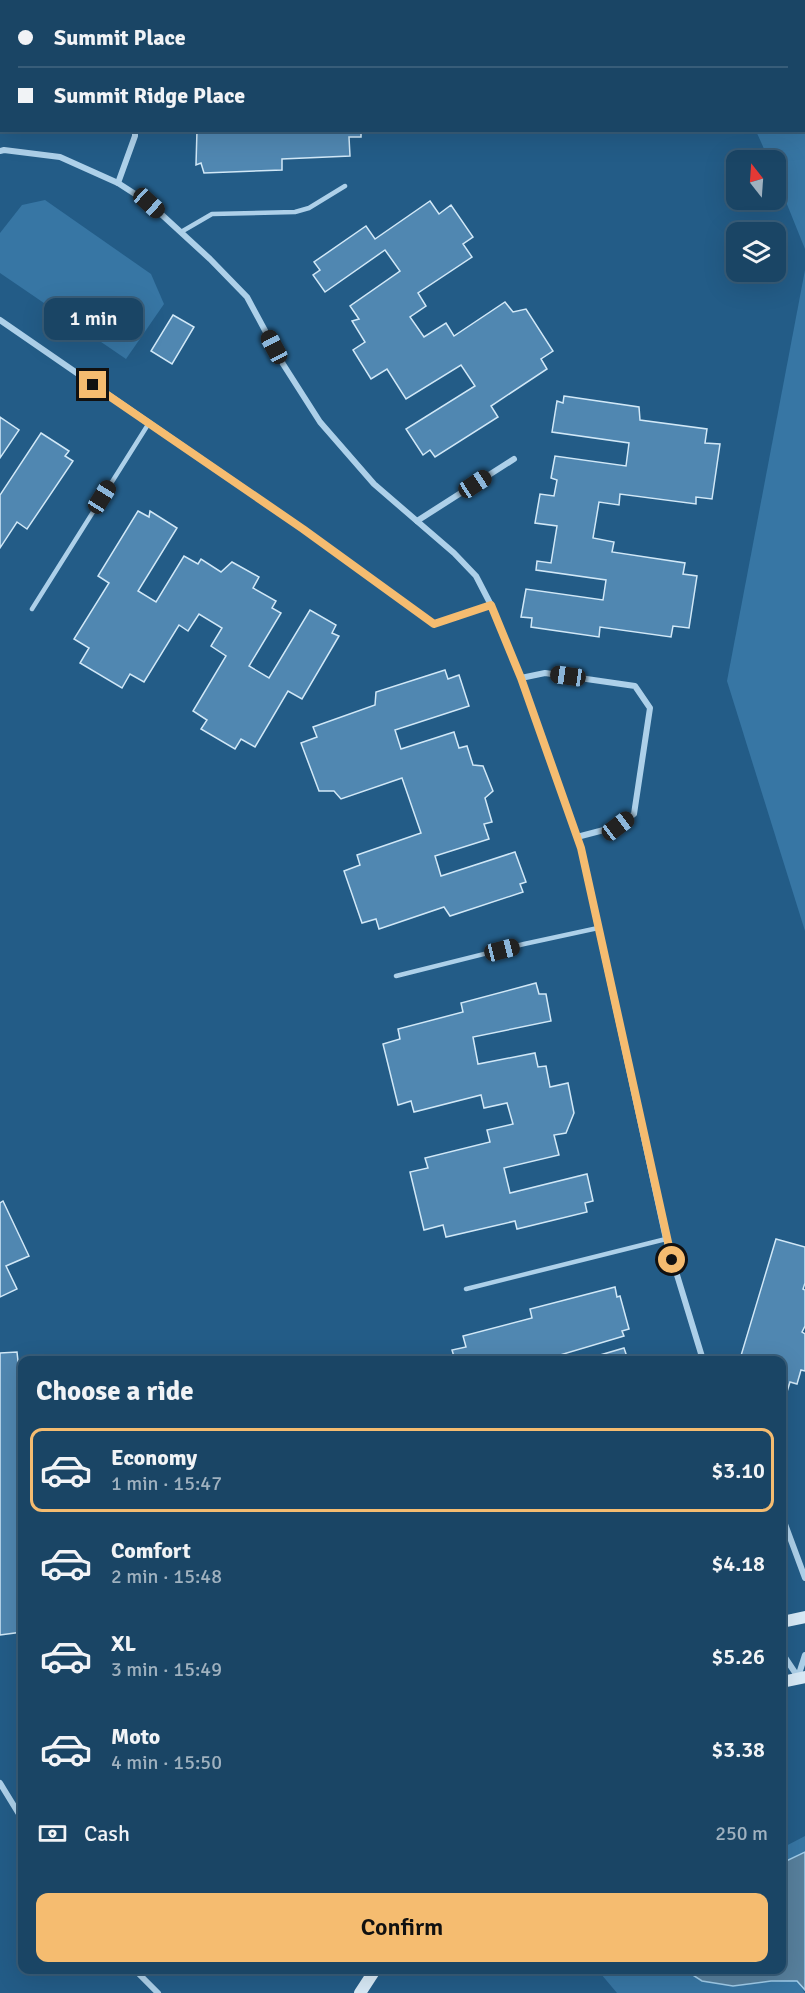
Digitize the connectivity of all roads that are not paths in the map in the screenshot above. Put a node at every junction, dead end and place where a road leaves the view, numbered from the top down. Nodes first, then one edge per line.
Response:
1 (135, 132) edge
2 (0, 151) edge
3 (118, 183) junction
4 (345, 186) dead end
5 (181, 232) junction
6 (0, 320) edge
7 (149, 423) junction
8 (514, 459) dead end
9 (417, 521) junction
10 (491, 605) junction
11 (32, 609) dead end
12 (521, 678) junction
13 (577, 837) junction
14 (598, 928) junction
15 (396, 976) dead end
16 (666, 1239) junction
17 (466, 1289) dead end
18 (702, 1356) edge
19 (786, 1527) edge
20 (805, 1578) edge
21 (805, 1617) edge
22 (786, 1621) edge
23 (805, 1655) edge
24 (786, 1658) edge
25 (801, 1677) edge
26 (786, 1681) edge
27 (0, 1783) edge
28 (18, 1812) edge
29 (139, 1974) edge
30 (372, 1974) edge
31 (158, 1993) edge
32 (360, 1993) edge

1 - 3 street
2 - 3 street
3 - 5 street
4 - 5 lane
5 - 9 street
6 - 7 street
7 - 10 street
7 - 11 lane
8 - 9 street
9 - 10 street
10 - 12 street
12 - 13 street
12 - 13 street
13 - 14 street
14 - 15 lane
14 - 16 street
16 - 17 lane
16 - 18 street
19 - 20 street
21 - 22 street
23 - 25 street
24 - 25 street
25 - 26 street
27 - 28 street
29 - 31 street
30 - 32 street

